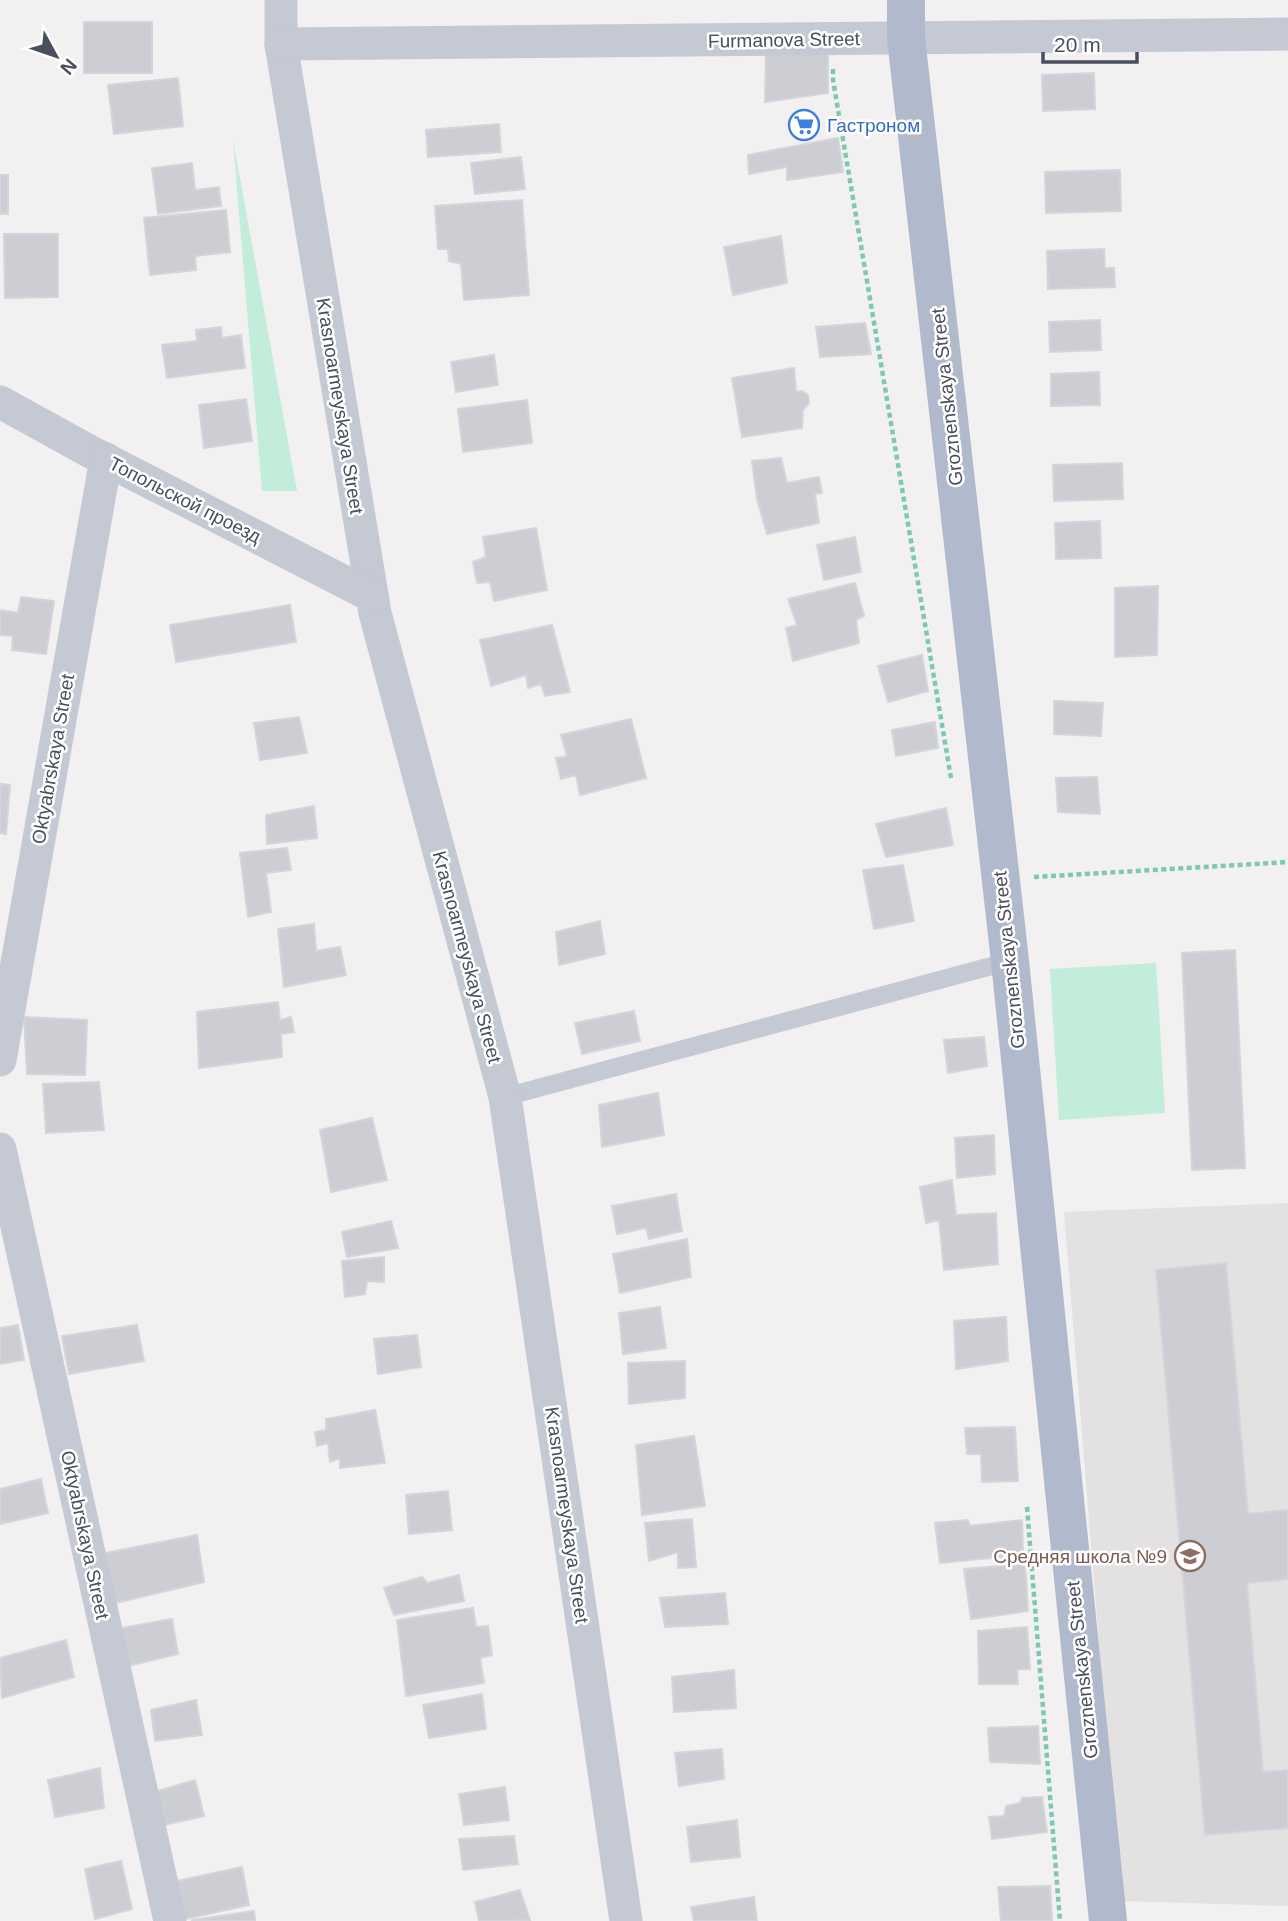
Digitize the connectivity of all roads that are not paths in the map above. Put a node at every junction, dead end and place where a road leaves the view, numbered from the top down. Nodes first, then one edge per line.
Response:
1 (281, 0) edge
2 (906, 0) edge
3 (1288, 34) edge
4 (906, 38) junction
5 (281, 44) junction
6 (0, 402) edge
7 (106, 459) junction
8 (372, 596) junction
9 (1010, 961) junction
10 (0, 1060) edge
11 (505, 1097) junction
12 (0, 1149) edge
13 (170, 1921) edge
14 (626, 1921) edge
15 (1108, 1921) edge

1 - 5 street, Krasnoarmeyskaya Street
2 - 4 main road, Groznenskaya Street
3 - 4 street, Furmanova Street
4 - 5 street, Furmanova Street
4 - 9 main road, Groznenskaya Street
5 - 8 street, Krasnoarmeyskaya Street
6 - 7 street, Топольской проезд
7 - 8 street, Топольской проезд
7 - 10 street, Oktyabrskaya Street
8 - 11 street, Krasnoarmeyskaya Street
9 - 11 lane
9 - 15 main road, Groznenskaya Street
11 - 14 street, Krasnoarmeyskaya Street
12 - 13 street, Oktyabrskaya Street

